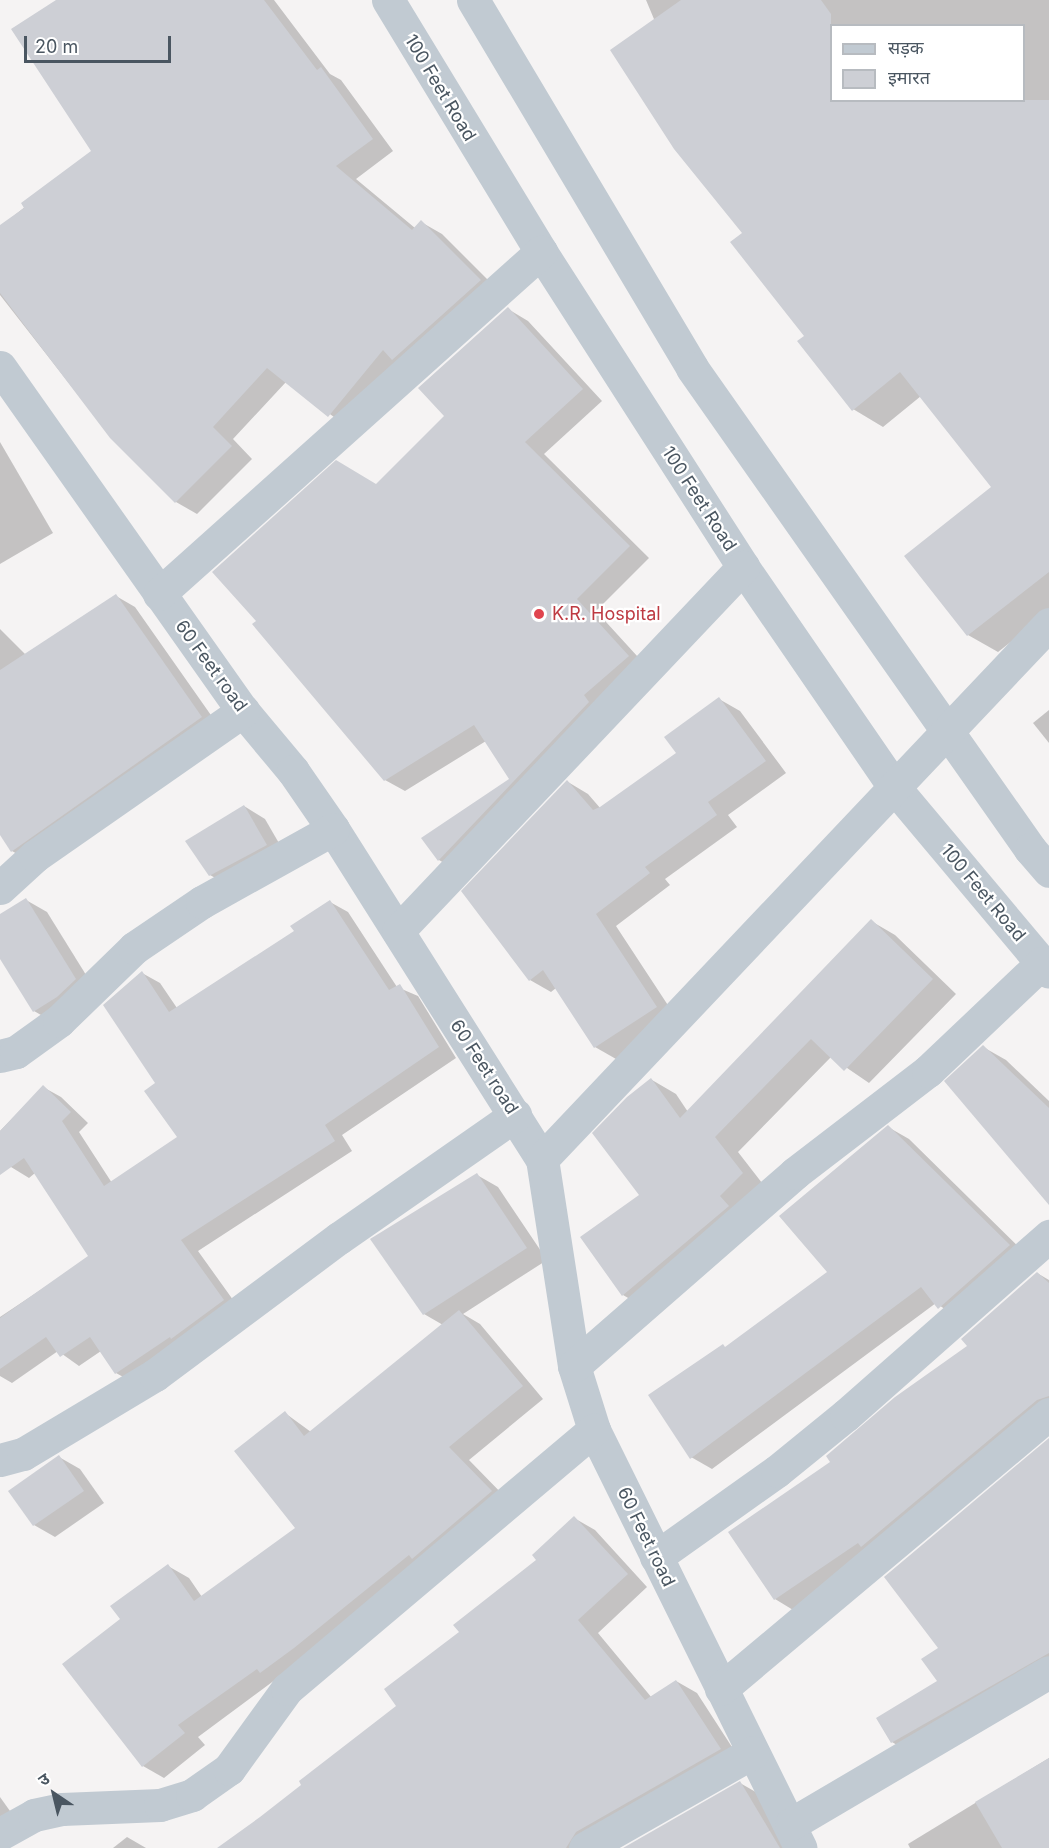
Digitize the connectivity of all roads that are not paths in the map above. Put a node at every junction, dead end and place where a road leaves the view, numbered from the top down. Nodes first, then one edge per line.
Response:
1 (388, 0) edge
2 (473, 0) edge
3 (541, 252) junction
4 (0, 367) edge
5 (743, 567) junction
6 (159, 594) junction
7 (1049, 624) edge
8 (243, 711) junction
9 (947, 732) junction
10 (894, 787) junction
11 (333, 829) junction
12 (1049, 871) edge
13 (0, 888) edge
14 (398, 931) junction
15 (1046, 967) edge
16 (0, 1056) edge
17 (515, 1115) junction
18 (542, 1159) junction
19 (1049, 1236) edge
20 (574, 1366) junction
21 (1049, 1414) edge
22 (594, 1430) junction
23 (0, 1460) edge
24 (656, 1557) junction
25 (1049, 1672) edge
26 (721, 1689) junction
27 (753, 1752) junction
28 (0, 1834) edge
29 (796, 1836) edge
30 (585, 1848) edge

1 - 3 street, 100 Feet Road
2 - 9 street
3 - 5 street, 100 Feet Road
3 - 6 street
4 - 6 street, 60 Feet road
5 - 10 street, 100 Feet Road
5 - 14 street
6 - 8 street, 60 Feet road
7 - 9 street
8 - 11 street, 60 Feet road
8 - 13 street
9 - 10 street
9 - 12 street
10 - 15 street, 100 Feet Road
10 - 18 street
11 - 14 street, 60 Feet road
11 - 16 street
14 - 17 street, 60 Feet road
15 - 20 street
17 - 18 street, 60 Feet road
17 - 23 street
18 - 20 street, 60 Feet road
19 - 24 street
20 - 22 street, 60 Feet road
21 - 26 street
22 - 24 street, 60 Feet road
22 - 28 street
24 - 26 street, 60 Feet road
25 - 29 street
26 - 27 street, 60 Feet road
27 - 29 street, 60 Feet road
27 - 30 street

